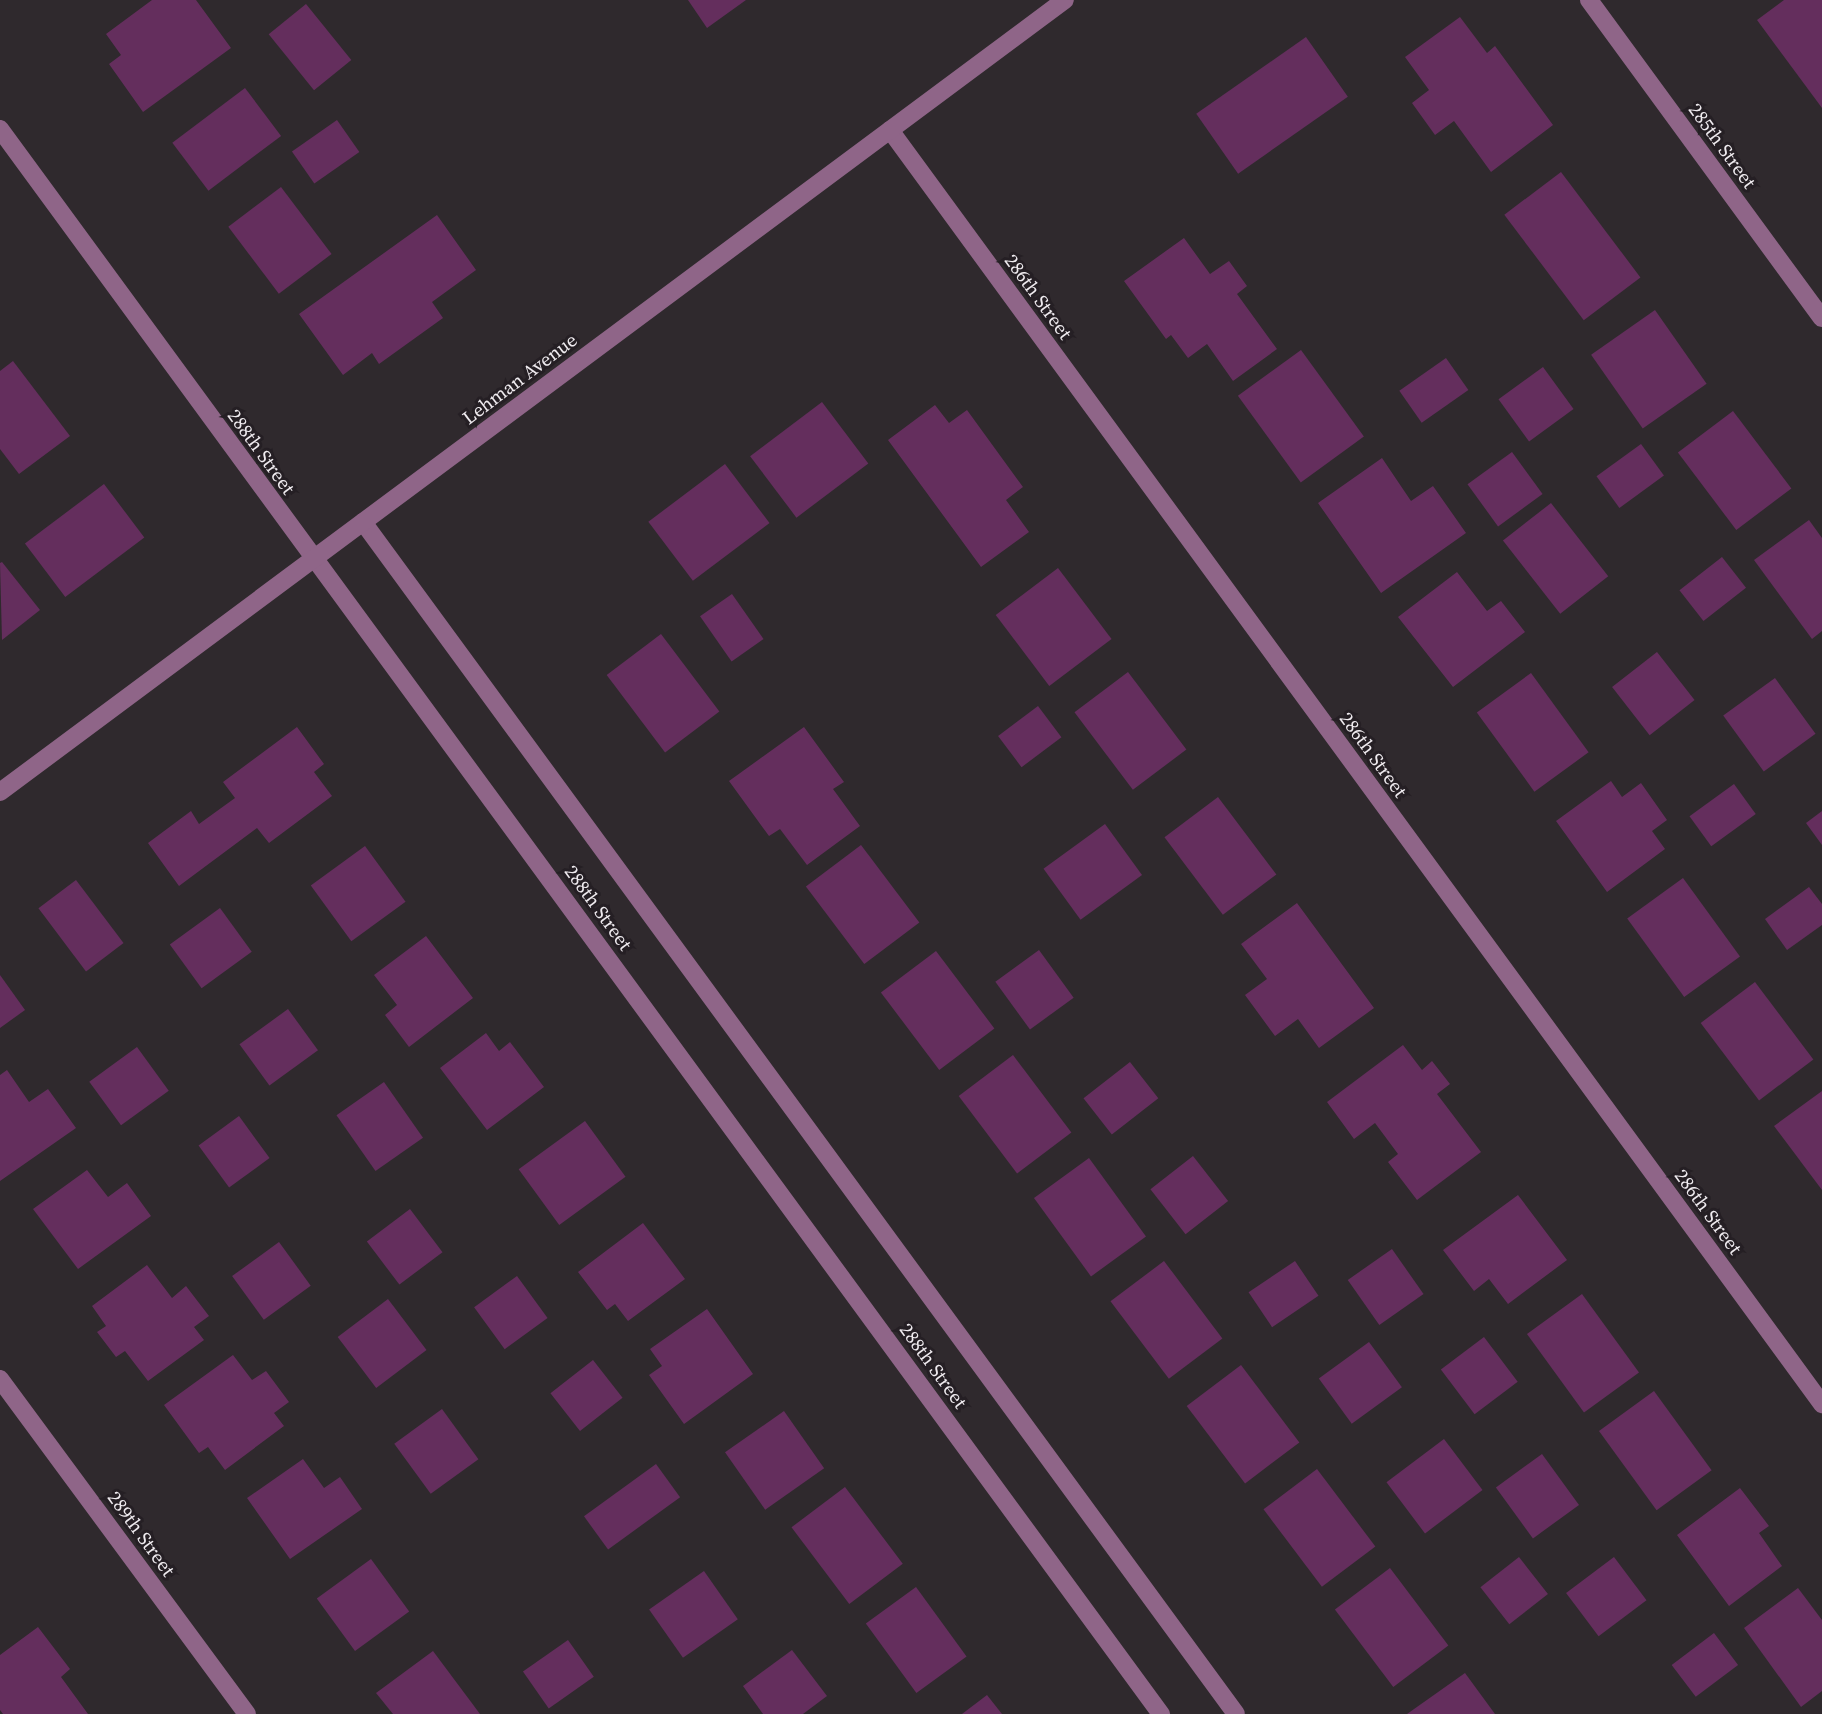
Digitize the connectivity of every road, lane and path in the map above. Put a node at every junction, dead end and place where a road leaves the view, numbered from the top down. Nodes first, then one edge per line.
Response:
1 (1065, 0) edge
2 (1589, 0) edge
3 (0, 129) edge
4 (890, 130) junction
5 (1822, 318) edge
6 (363, 522) junction
7 (314, 560) junction
8 (0, 792) edge
9 (0, 1379) edge
10 (1822, 1404) edge
11 (247, 1714) edge
12 (1161, 1714) edge
13 (1236, 1714) edge

1 - 4 street, Lehman Avenue
2 - 5 street, 285th Street
3 - 7 street, 288th Street
4 - 6 street, Lehman Avenue
4 - 10 street, 286th Street
6 - 7 street, Lehman Avenue
6 - 13 street, 288th Street
7 - 8 street, Lehman Avenue
7 - 12 street, 288th Street
9 - 11 street, 289th Street

